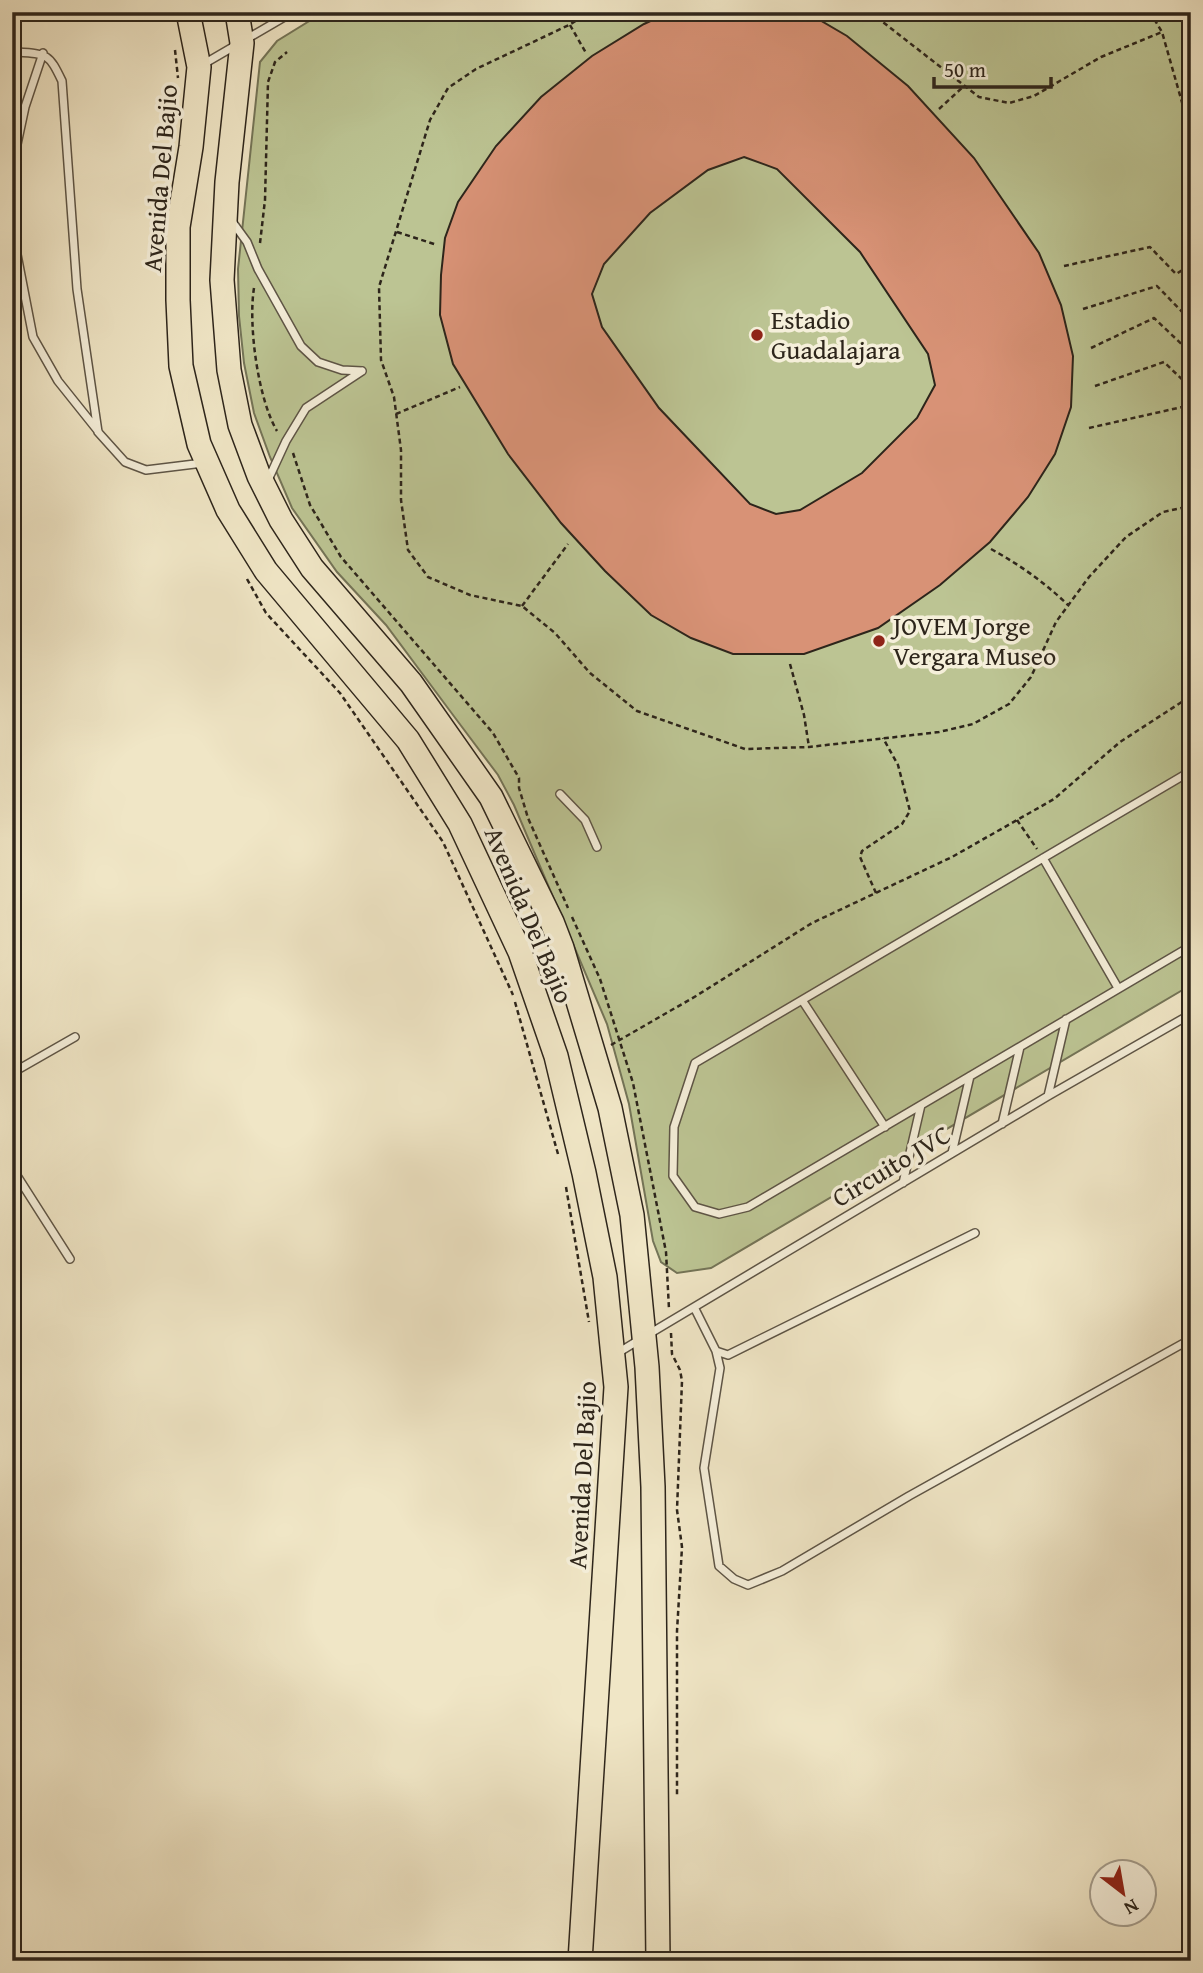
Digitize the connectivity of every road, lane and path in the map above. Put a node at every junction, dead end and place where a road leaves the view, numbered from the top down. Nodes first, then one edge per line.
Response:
1 (237, 12) edge
2 (293, 12) edge
3 (590, 12) edge
4 (634, 12) edge
5 (870, 12) edge
6 (1150, 12) edge
7 (1188, 12) edge
8 (194, 14) edge
9 (638, 20) dead end
10 (1191, 23) edge
11 (569, 25) junction
12 (1162, 32) junction
13 (242, 43) junction
14 (174, 49) dead end
15 (17, 52) dead end
16 (287, 52) dead end
17 (43, 53) junction
18 (586, 53) dead end
19 (199, 67) junction
20 (178, 86) dead end
21 (964, 86) junction
22 (939, 109) dead end
23 (1191, 134) edge
24 (225, 213) junction
25 (395, 231) junction
26 (437, 245) dead end
27 (1191, 265) edge
28 (1064, 267) dead end
29 (258, 269) junction
30 (1083, 309) dead end
31 (1191, 321) edge
32 (1091, 348) dead end
33 (1191, 353) edge
34 (1095, 386) dead end
35 (460, 387) dead end
36 (1191, 388) edge
37 (1191, 405) edge
38 (396, 414) junction
39 (1089, 428) dead end
40 (98, 432) junction
41 (285, 444) junction
42 (207, 462) junction
43 (265, 488) junction
44 (1191, 506) edge
45 (568, 544) dead end
46 (991, 549) dead end
47 (246, 579) dead end
48 (1068, 605) junction
49 (522, 606) junction
50 (790, 664) dead end
51 (1191, 696) edge
52 (883, 738) junction
53 (809, 747) junction
54 (1191, 771) edge
55 (560, 794) dead end
56 (1017, 820) junction
57 (597, 847) dead end
58 (1043, 858) junction
59 (876, 893) junction
60 (1191, 946) edge
61 (1118, 988) junction
62 (802, 1000) junction
63 (1191, 1014) edge
64 (1066, 1019) junction
65 (75, 1037) dead end
66 (621, 1041) junction
67 (1020, 1047) junction
68 (593, 1054) junction
69 (12, 1073) edge
70 (971, 1076) junction
71 (1048, 1096) junction
72 (921, 1105) junction
73 (1002, 1124) junction
74 (885, 1126) junction
75 (952, 1153) junction
76 (559, 1159) dead end
77 (12, 1168) edge
78 (903, 1182) junction
79 (565, 1184) dead end
80 (975, 1233) dead end
81 (70, 1259) dead end
82 (695, 1309) junction
83 (589, 1322) dead end
84 (670, 1324) junction
85 (643, 1338) junction
86 (1191, 1339) edge
87 (716, 1351) junction
88 (613, 1355) junction
89 (677, 1801) dead end
90 (580, 1961) edge
91 (658, 1961) edge

1 - 13 main road, Avenida Del Bajio
2 - 13 lane
3 - 11 path
4 - 9 path
5 - 21 path
6 - 12 path
7 - 10 path
8 - 19 main road, Avenida Del Bajio
11 - 18 path
11 - 25 path
12 - 21 path
12 - 23 path
13 - 19 lane
13 - 24 main road, Avenida Del Bajio
14 - 20 path
15 - 17 lane
16 - 29 path
17 - 40 lane
17 - 40 lane
19 - 42 main road, Avenida Del Bajio
21 - 22 path
24 - 29 lane
24 - 43 main road, Avenida Del Bajio
25 - 26 path
25 - 38 path
27 - 28 path
29 - 41 path
29 - 41 lane
30 - 31 path
32 - 33 path
34 - 36 path
35 - 38 path
37 - 39 path
38 - 49 path
40 - 42 lane
41 - 43 lane
41 - 66 path
42 - 88 main road, Avenida Del Bajio
43 - 68 main road, Avenida Del Bajio
44 - 48 path
45 - 49 path
46 - 48 path
47 - 76 path
48 - 52 path
49 - 53 path
50 - 53 path
51 - 56 path
52 - 53 path
52 - 59 path
54 - 58 lane
55 - 57 lane
56 - 58 path
56 - 59 path
58 - 61 lane
58 - 62 lane
59 - 66 path
60 - 61 lane
61 - 64 lane
62 - 74 lane
62 - 74 lane
63 - 71 lane, Circuito JVC
64 - 67 lane
64 - 71 lane
65 - 69 lane
66 - 68 path
66 - 84 path
67 - 70 lane
67 - 73 lane
68 - 85 main road, Avenida Del Bajio
70 - 72 lane
70 - 75 lane
71 - 73 lane, Circuito JVC
72 - 74 lane
72 - 78 lane
73 - 75 lane, Circuito JVC
75 - 78 lane, Circuito JVC
77 - 81 lane
78 - 82 lane, Circuito JVC
79 - 83 path
80 - 87 lane
82 - 84 lane, Circuito JVC
82 - 87 lane
84 - 85 lane, Circuito JVC
84 - 89 path
85 - 88 lane, Circuito JVC
85 - 91 main road, Avenida Del Bajio
86 - 87 lane
88 - 90 main road, Avenida Del Bajio

